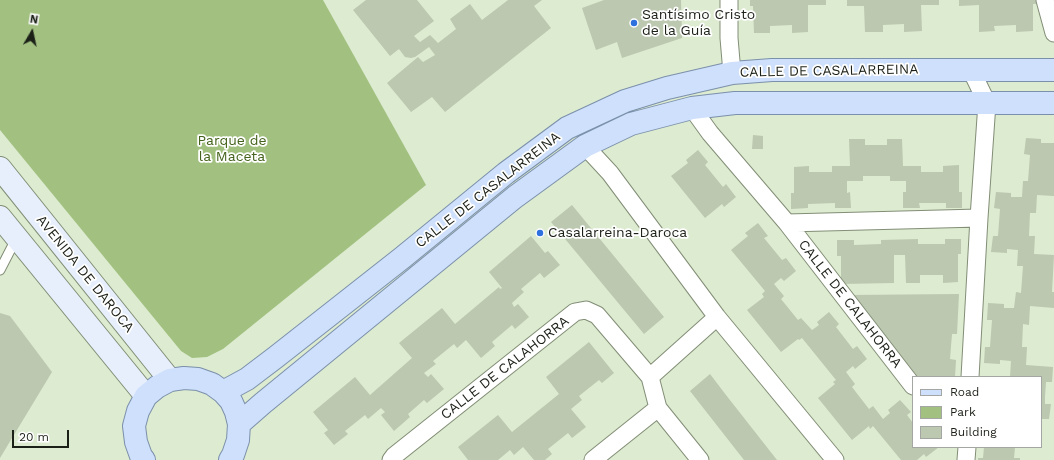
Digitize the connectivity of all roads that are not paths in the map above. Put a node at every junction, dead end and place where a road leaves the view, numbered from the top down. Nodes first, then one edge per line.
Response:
1 (729, 0) edge
2 (1045, 0) edge
3 (1054, 33) edge
4 (971, 70) junction
5 (1054, 70) edge
6 (732, 73) junction
7 (735, 103) junction
8 (987, 103) junction
9 (1054, 103) edge
10 (692, 108) junction
11 (567, 128) junction
12 (585, 146) junction
13 (0, 168) edge
14 (0, 217) edge
15 (979, 218) junction
16 (787, 223) junction
17 (17, 237) junction
18 (0, 270) edge
19 (717, 317) junction
20 (970, 376) edge
21 (650, 377) junction
22 (170, 380) junction
23 (912, 385) edge
24 (223, 392) junction
25 (146, 396) junction
26 (658, 408) junction
27 (239, 424) junction
28 (966, 448) edge
29 (140, 451) edge
30 (233, 458) edge
31 (124, 460) edge
32 (391, 460) edge
33 (593, 460) edge
34 (700, 460) edge
35 (835, 460) edge
36 (966, 460) edge

1 - 6 street
2 - 3 street
4 - 5 main road, CALLE DE CASALARREINA
4 - 6 main road, CALLE DE CASALARREINA
4 - 8 street
6 - 7 main road
6 - 11 main road, CALLE DE CASALARREINA
7 - 8 main road, CALLE DE CASALARREINA
7 - 10 main road, CALLE DE CASALARREINA
8 - 9 main road, CALLE DE CASALARREINA
8 - 15 street
10 - 12 main road, CALLE DE CASALARREINA
10 - 16 street, CALLE DE CALAHORRA
11 - 12 main road
11 - 24 main road, CALLE DE CASALARREINA
12 - 19 street
12 - 27 main road, CALLE DE CASALARREINA
13 - 22 main road, AVENIDA DE DAROCA
14 - 17 main road
15 - 16 street, CALLE DE CALAHORRA
15 - 20 street
16 - 23 street, CALLE DE CALAHORRA
17 - 18 lane
17 - 25 main road
19 - 21 street
19 - 35 street
21 - 26 street, CALLE DE CALAHORRA
21 - 32 street, CALLE DE CALAHORRA
22 - 24 main road
22 - 25 main road
24 - 27 main road
25 - 29 main road
26 - 33 street
26 - 34 street, CALLE DE CALAHORRA
27 - 30 main road
28 - 36 street
29 - 31 main road

